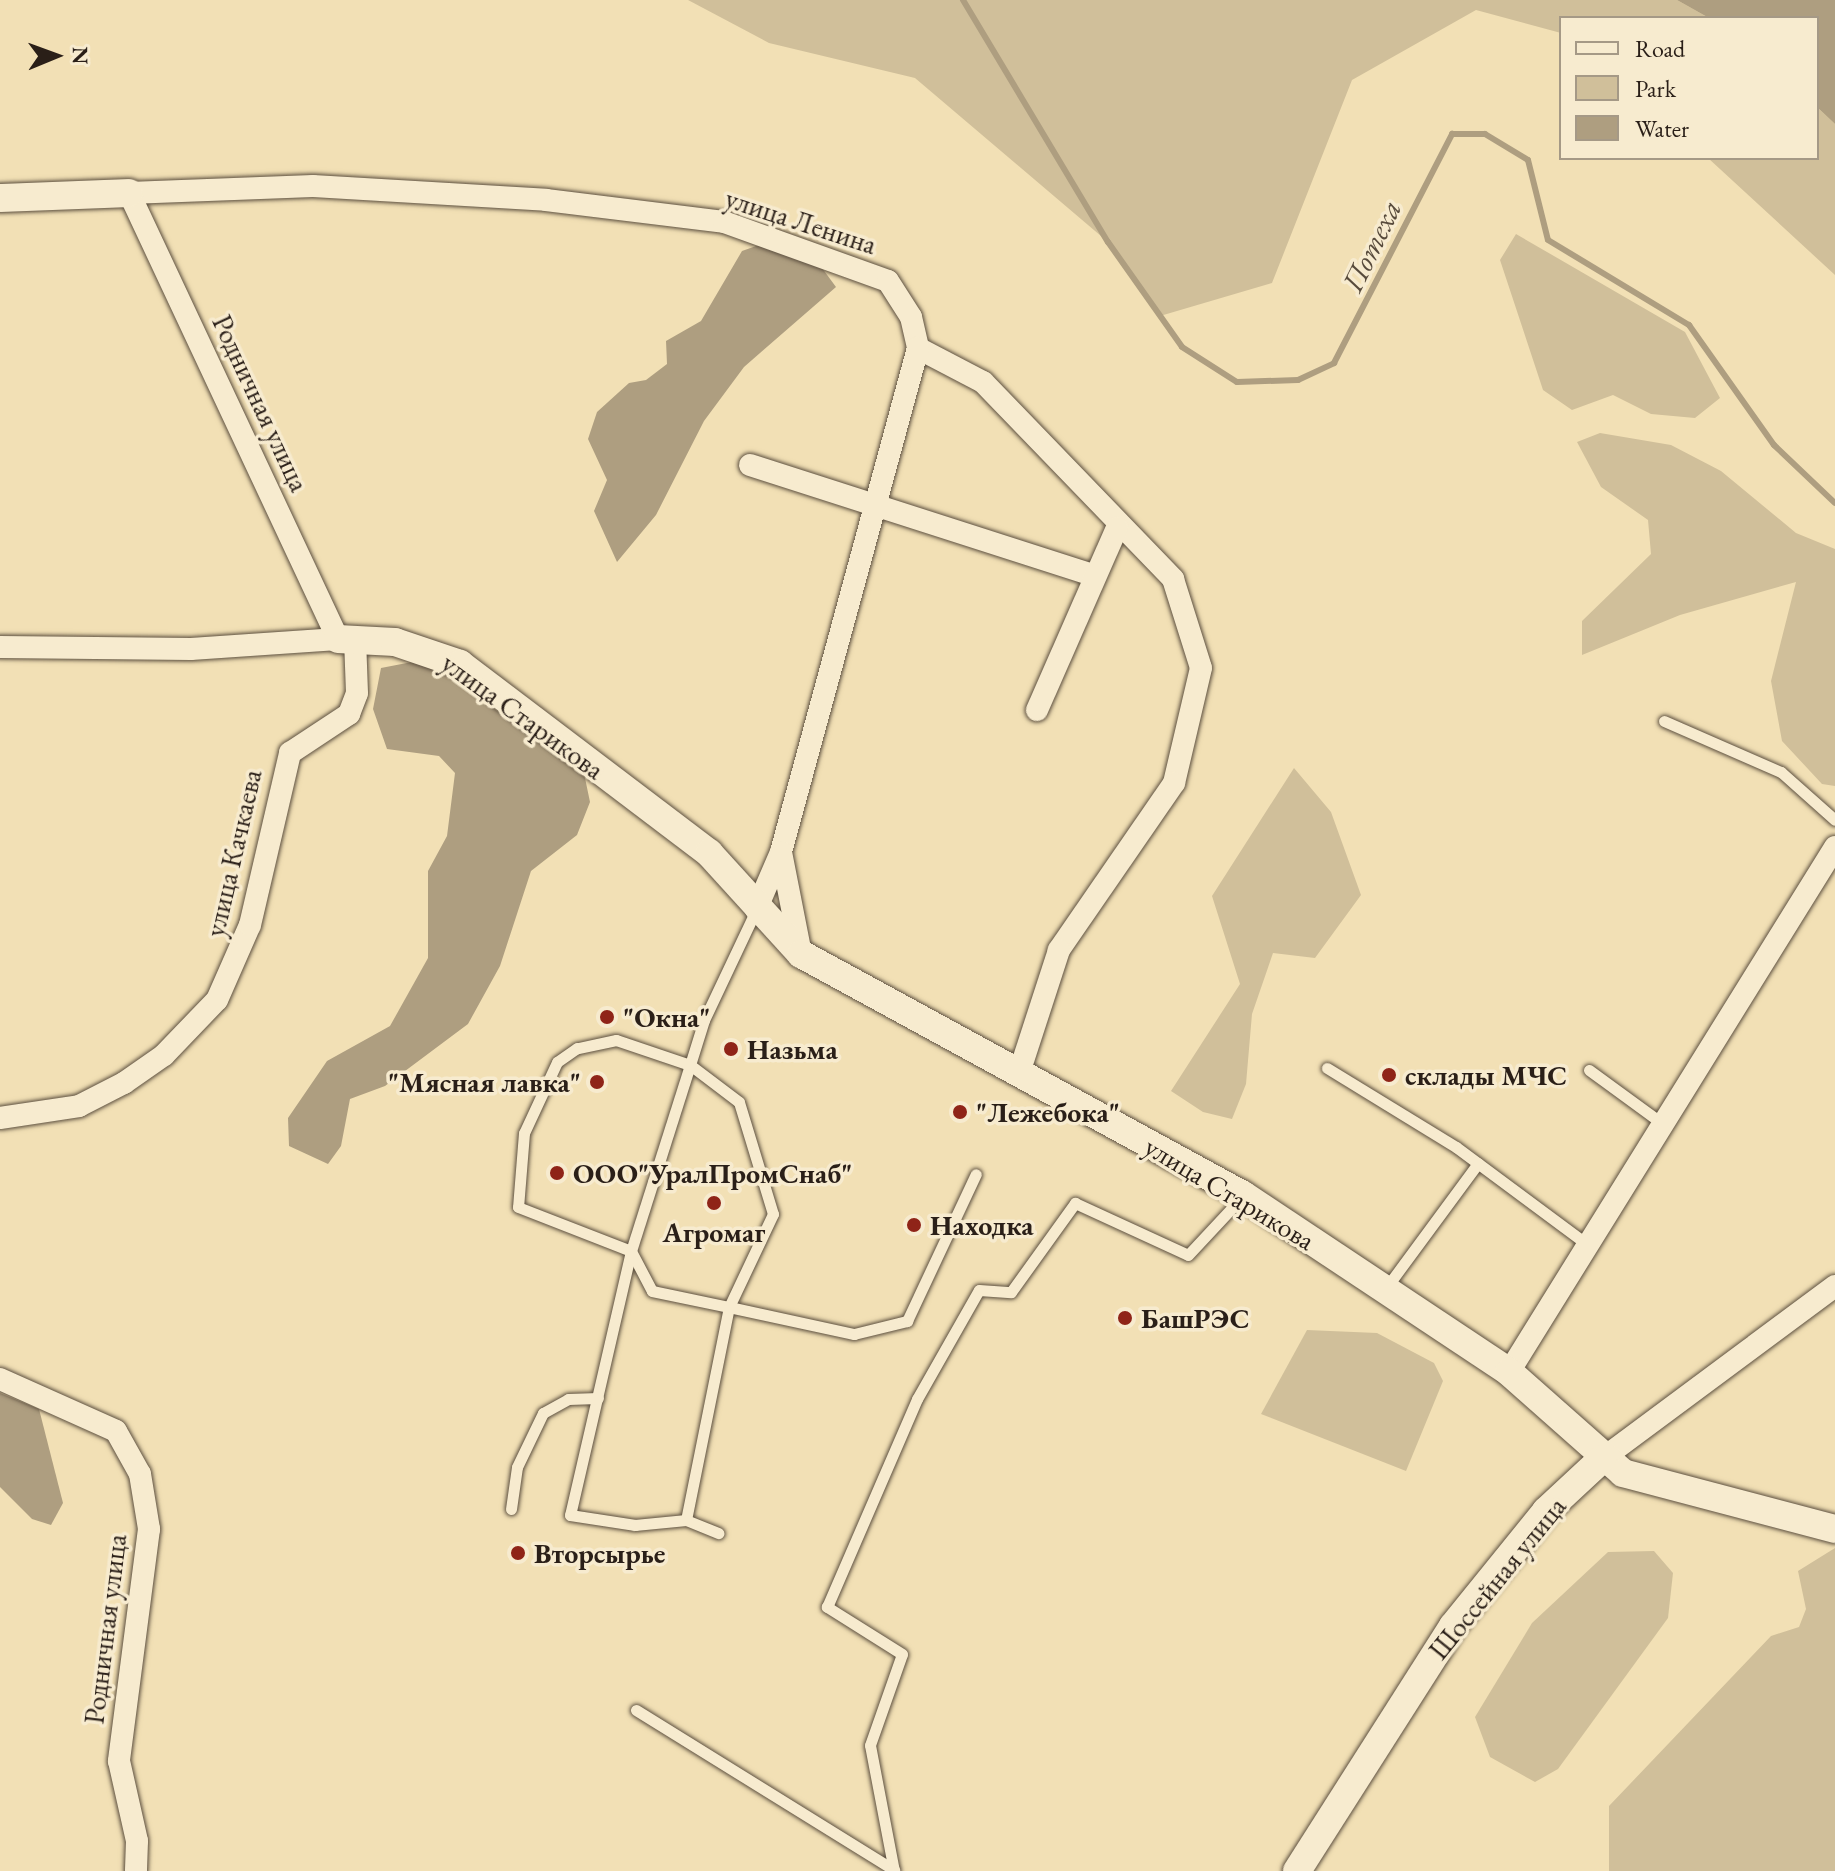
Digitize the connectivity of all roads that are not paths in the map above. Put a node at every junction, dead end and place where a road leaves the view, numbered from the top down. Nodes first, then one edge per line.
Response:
1 (129, 193) junction
2 (0, 198) edge
3 (918, 348) junction
4 (750, 465) dead end
5 (871, 508) junction
6 (1117, 528) junction
7 (1092, 575) junction
8 (347, 639) junction
9 (0, 647) edge
10 (1037, 710) dead end
11 (1664, 721) dead end
12 (1835, 820) edge
13 (1835, 847) edge
14 (781, 852) junction
15 (756, 910) junction
16 (801, 954) junction
17 (690, 1065) junction
18 (1327, 1068) dead end
19 (1589, 1070) dead end
20 (1019, 1073) junction
21 (0, 1118) edge
22 (1663, 1124) junction
23 (1478, 1163) junction
24 (976, 1174) dead end
25 (1243, 1195) junction
26 (1588, 1245) junction
27 (631, 1251) junction
28 (1835, 1286) edge
29 (1385, 1289) junction
30 (729, 1307) junction
31 (1509, 1372) junction
32 (0, 1379) edge
33 (598, 1398) junction
34 (1602, 1459) junction
35 (511, 1509) dead end
36 (686, 1520) junction
37 (1835, 1529) edge
38 (719, 1533) dead end
39 (636, 1710) dead end
40 (894, 1870) edge
41 (136, 1871) edge
42 (1297, 1871) edge

1 - 2 street
1 - 3 street, улица Ленина
1 - 8 street, Родничная улица
3 - 5 street
3 - 6 street
4 - 5 street
5 - 7 street
5 - 14 street
6 - 7 street
6 - 20 street
7 - 10 street
8 - 9 street, улица Старикова
8 - 15 street, улица Старикова
8 - 21 street, улица Качкаева
11 - 12 lane
13 - 22 street
14 - 15 street
14 - 16 street
15 - 16 street, улица Старикова
15 - 17 lane
16 - 20 street, улица Старикова
17 - 27 lane
17 - 27 lane
17 - 30 lane
18 - 23 lane
19 - 22 lane
20 - 25 street, улица Старикова
22 - 26 street
23 - 26 lane
23 - 29 lane
24 - 30 lane
25 - 29 street, улица Старикова
25 - 40 lane
26 - 31 street
27 - 30 lane
27 - 33 lane
28 - 34 street
29 - 31 street, улица Старикова
30 - 36 lane
31 - 34 street, улица Старикова
32 - 41 street, Родничная улица
33 - 35 lane
33 - 36 lane
34 - 37 street
34 - 42 street, Шоссейная улица
36 - 38 lane
39 - 40 lane

